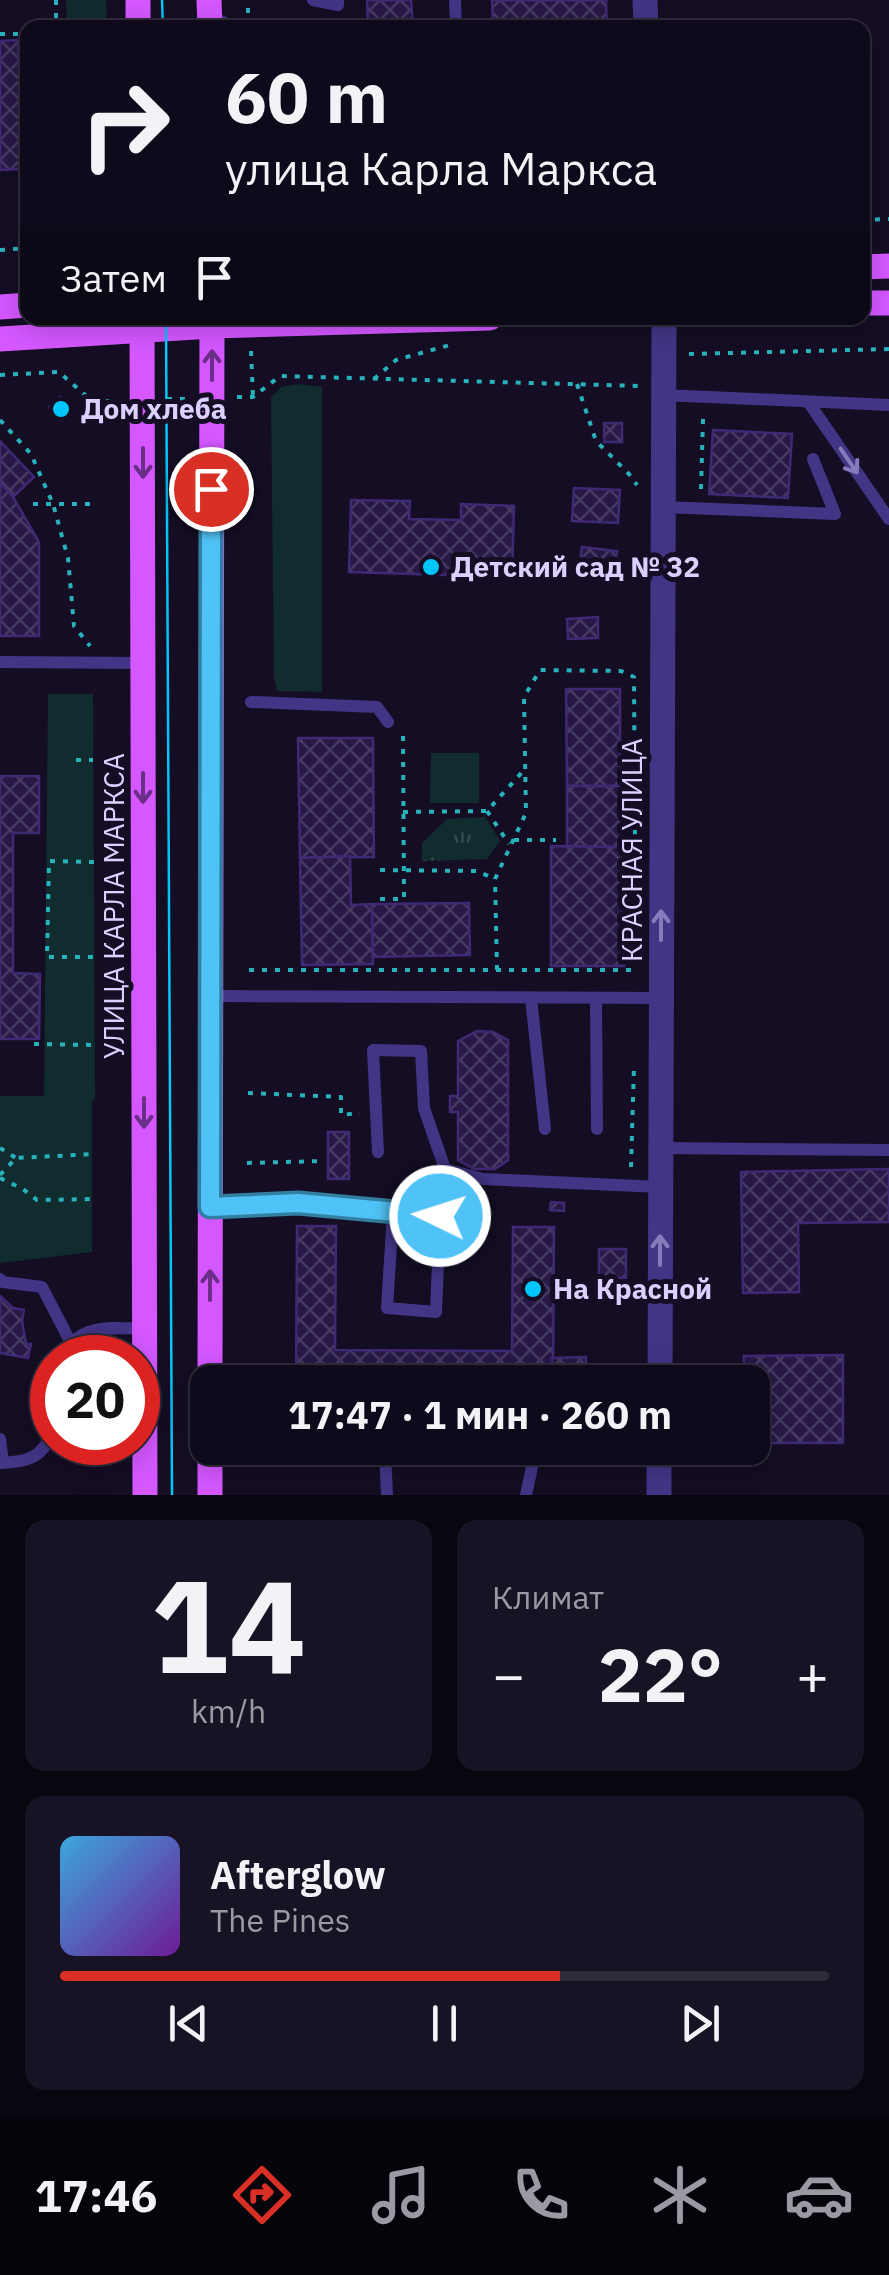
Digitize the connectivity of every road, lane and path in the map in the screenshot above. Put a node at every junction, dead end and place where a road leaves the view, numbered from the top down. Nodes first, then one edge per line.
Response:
1 (313, 0) edge
2 (338, 0) edge
3 (132, 325) edge
4 (142, 325) edge
5 (212, 325) edge
6 (240, 325) edge
7 (280, 325) edge
8 (664, 325) edge
9 (250, 326) junction
10 (0, 338) edge
11 (449, 346) dead end
12 (889, 349) edge
13 (664, 354) junction
14 (0, 374) edge
15 (374, 379) junction
16 (577, 384) junction
17 (664, 395) junction
18 (695, 396) junction
19 (92, 401) dead end
20 (809, 403) junction
21 (889, 405) edge
22 (0, 420) edge
23 (814, 459) dead end
24 (663, 501) junction
25 (33, 504) dead end
26 (53, 504) junction
27 (92, 504) dead end
28 (700, 508) junction
29 (889, 519) edge
30 (93, 649) dead end
31 (0, 662) edge
32 (143, 664) junction
33 (251, 702) dead end
34 (388, 722) joint
35 (76, 760) dead end
36 (94, 760) dead end
37 (525, 769) junction
38 (487, 811) junction
39 (404, 812) junction
40 (514, 840) junction
41 (556, 840) dead end
42 (510, 846) junction
43 (635, 853) dead end
44 (94, 862) dead end
45 (380, 870) dead end
46 (404, 870) junction
47 (496, 879) junction
48 (380, 899) dead end
49 (636, 951) dead end
50 (94, 957) dead end
51 (249, 970) dead end
52 (497, 970) junction
53 (210, 996) junction
54 (530, 998) junction
55 (596, 998) junction
56 (662, 998) junction
57 (34, 1044) dead end
58 (95, 1045) dead end
59 (248, 1093) dead end
60 (376, 1112) junction
61 (546, 1129) dead end
62 (597, 1129) dead end
63 (0, 1148) edge
64 (661, 1148) junction
65 (889, 1150) edge
66 (378, 1152) dead end
67 (95, 1154) dead end
68 (16, 1158) junction
69 (322, 1161) dead end
70 (247, 1163) dead end
71 (0, 1177) edge
72 (660, 1187) junction
73 (95, 1199) dead end
74 (210, 1207) junction
75 (393, 1213) junction
76 (0, 1279) edge
77 (144, 1329) junction
78 (67, 1335) edge
79 (84, 1335) edge
80 (210, 1365) edge
81 (660, 1365) edge
82 (0, 1439) edge
83 (30, 1458) edge
84 (1, 1463) edge
85 (210, 1465) edge
86 (386, 1465) edge
87 (532, 1465) edge
88 (660, 1465) edge
89 (145, 1495) edge
90 (210, 1495) edge
91 (387, 1495) edge
92 (526, 1495) edge
93 (659, 1495) edge

1 - 2 lane
3 - 10 main road
4 -> 32 main road, УЛИЦА КАРЛА МАРКСА
53 -> 5 main road
6 - 9 main road
7 - 9 main road
8 - 13 street, КРАСНАЯ УЛИЦА
9 - 15 path
11 - 15 path
12 - 13 path
13 - 16 path
13 - 17 street, КРАСНАЯ УЛИЦА
14 - 19 path
15 - 16 path
16 - 24 path
17 - 18 lane
17 - 24 street, КРАСНАЯ УЛИЦА
18 - 20 lane
18 - 28 path
20 - 21 lane
20 -> 29 lane
22 - 26 path
23 - 28 lane
24 - 28 lane
56 -> 24 street, КРАСНАЯ УЛИЦА
25 - 26 path
26 - 27 path
26 - 30 path
31 - 32 lane
32 -> 77 main road, УЛИЦА КАРЛА МАРКСА
33 - 34 lane
34 - 39 path
35 - 36 path
37 - 38 path
37 - 40 path
37 - 43 path
38 - 39 path
38 - 42 path
39 - 46 path
40 - 41 path
40 - 42 path
42 - 47 path
44 - 50 path
45 - 46 path
46 - 47 path
46 - 48 path
47 - 52 path
49 - 52 path
51 - 52 path
53 - 54 lane
53 - 74 main road
54 - 55 lane
54 - 61 lane
55 - 56 lane
55 - 62 lane
56 - 64 street, КРАСНАЯ УЛИЦА
57 - 58 path
59 - 60 path
60 - 66 lane
60 - 72 lane
63 - 68 path
64 - 65 lane
64 - 72 street, КРАСНАЯ УЛИЦА
67 - 68 path
68 - 71 path
69 - 70 path
71 - 73 path
81 -> 72 street, КРАСНАЯ УЛИЦА
74 - 75 lane
80 -> 74 main road
75 - 75 lane
76 - 78 lane
77 - 79 lane
77 - 89 main road, УЛИЦА КАРЛА МАРКСА
82 - 84 lane
83 - 84 lane
85 - 90 main road
86 - 91 lane
87 - 92 lane
88 - 93 street

